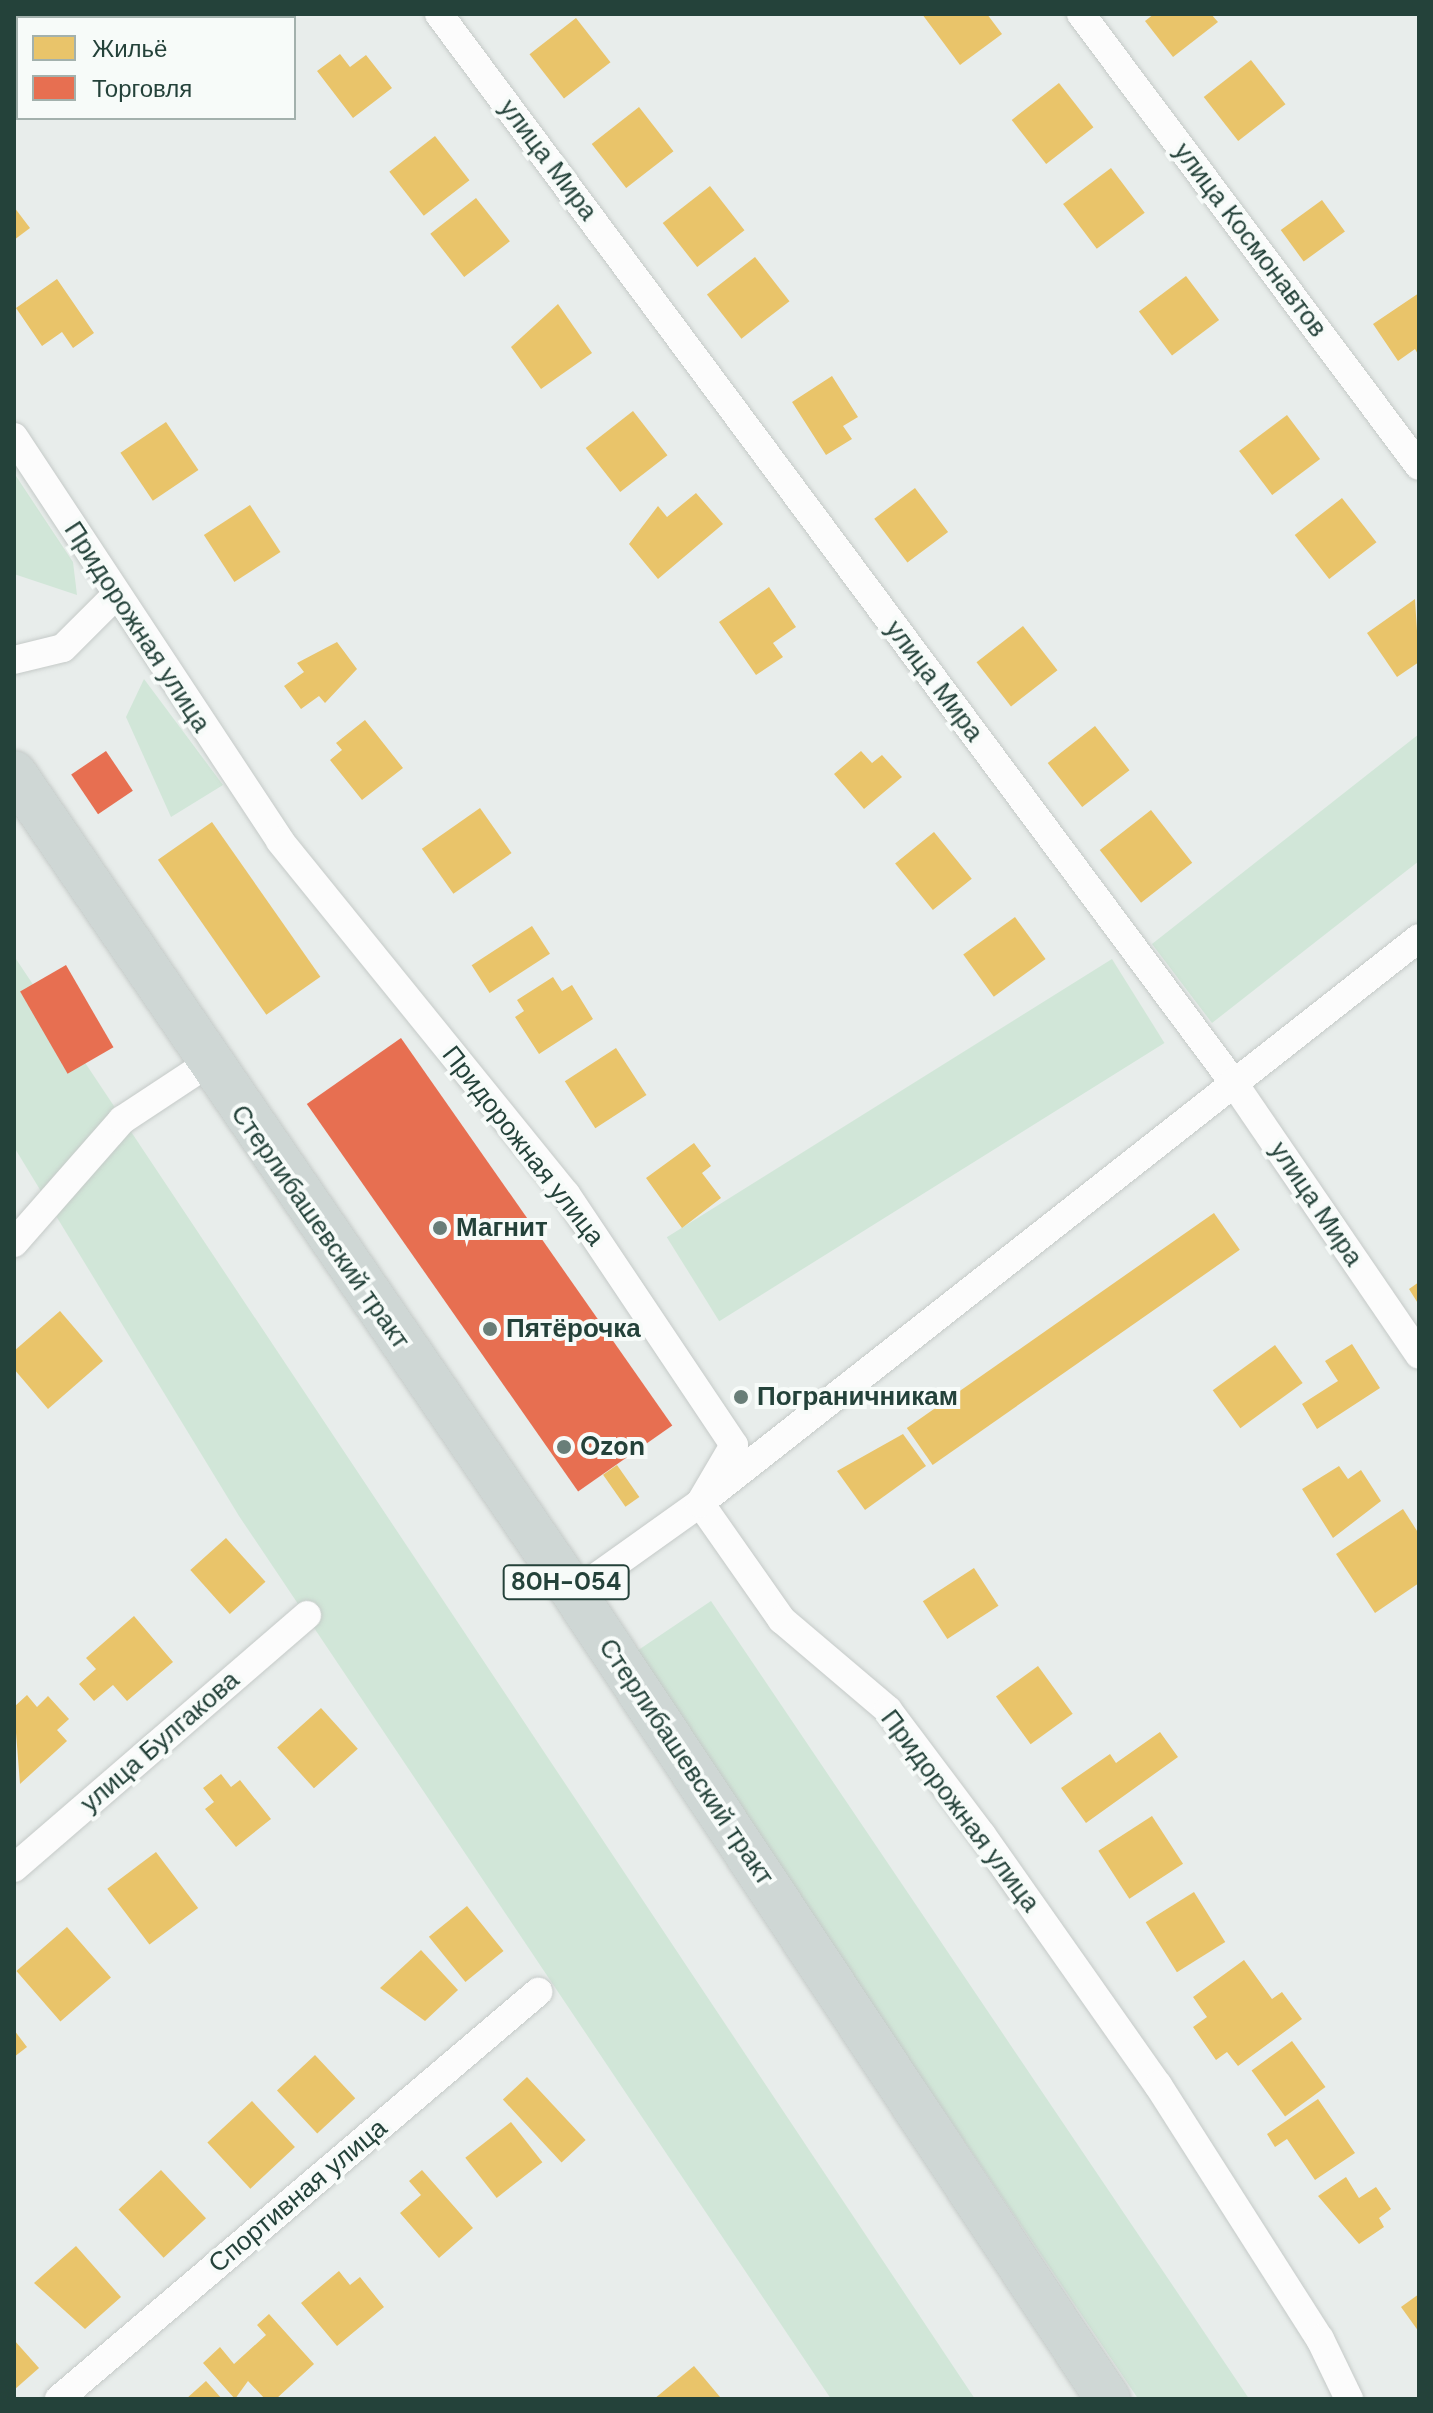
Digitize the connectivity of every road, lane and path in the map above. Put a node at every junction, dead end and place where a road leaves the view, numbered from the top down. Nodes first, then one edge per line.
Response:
1 (439, 14) edge
2 (1081, 14) edge
3 (14, 437) edge
4 (1419, 466) edge
5 (114, 597) junction
6 (14, 660) edge
7 (14, 773) edge
8 (1419, 938) edge
9 (207, 1064) junction
10 (1233, 1082) junction
11 (14, 1243) edge
12 (1419, 1355) edge
13 (700, 1503) junction
14 (574, 1593) junction
15 (307, 1615) dead end
16 (14, 1868) edge
17 (538, 1992) dead end
18 (59, 2399) edge
19 (1108, 2399) edge
20 (1349, 2399) edge

1 - 10 street, улица Мира
2 - 4 street, улица Космонавтов
3 - 5 street, Придорожная улица
5 - 6 street
5 - 13 street, Придорожная улица
7 - 9 main road, Стерлибашевский тракт / 80Н-054
8 - 10 street
9 - 11 street
9 - 14 main road, Стерлибашевский тракт / 80Н-054
10 - 12 street, улица Мира
10 - 13 street
13 - 14 street
13 - 20 street, Придорожная улица
14 - 19 main road, Стерлибашевский тракт / 80Н-054
15 - 16 street, улица Булгакова
17 - 18 street, Спортивная улица

